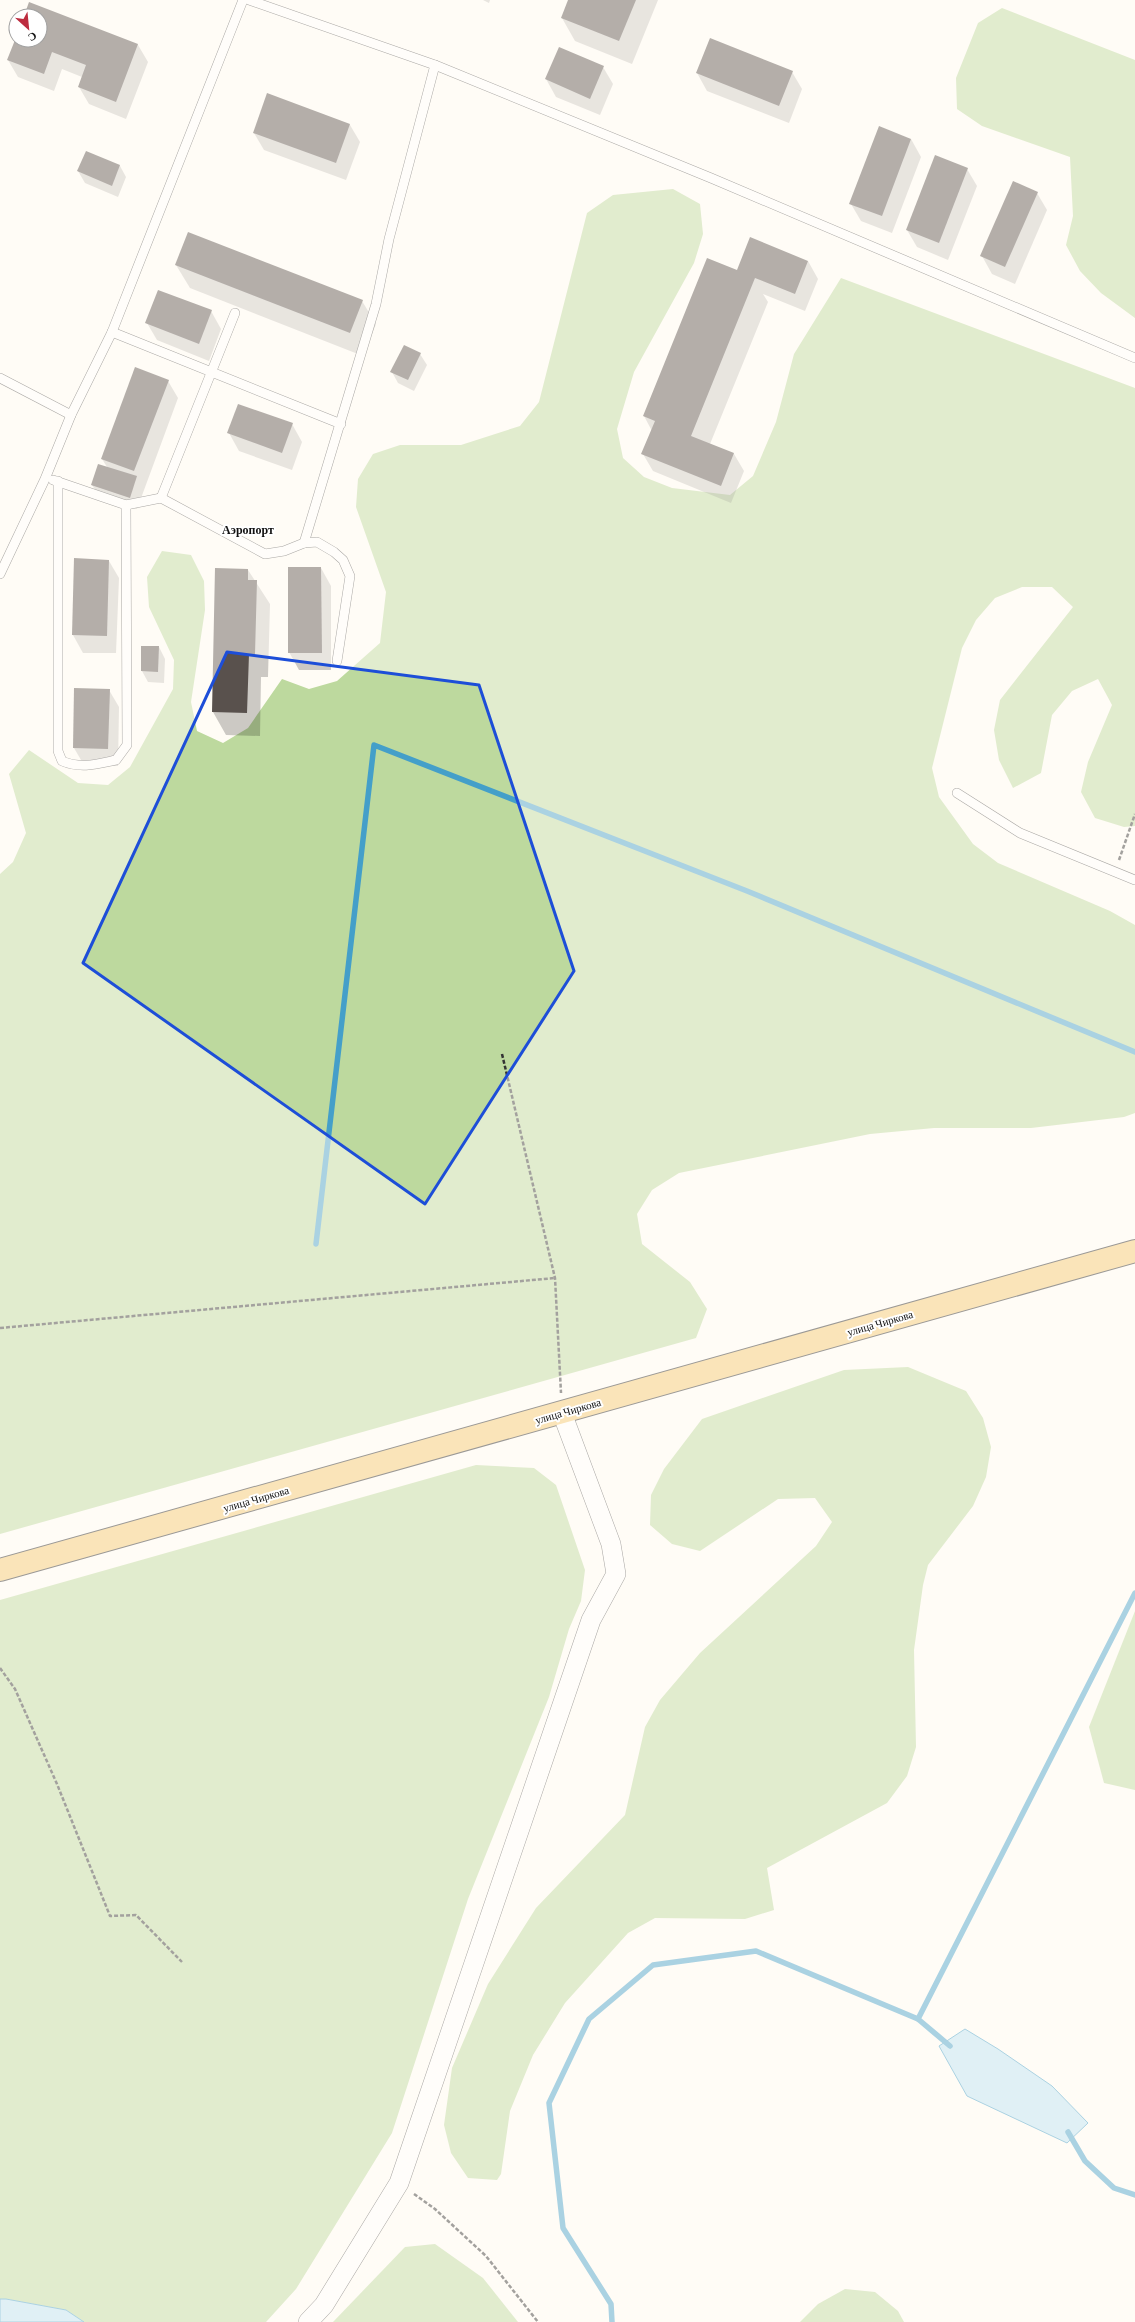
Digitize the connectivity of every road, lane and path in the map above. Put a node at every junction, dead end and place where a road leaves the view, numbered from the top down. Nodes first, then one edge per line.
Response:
1 (243, 0) edge
2 (249, 0) edge
3 (435, 65) junction
4 (235, 313) dead end
5 (112, 332) junction
6 (1135, 358) edge
7 (212, 371) junction
8 (0, 378) edge
9 (71, 415) junction
10 (341, 424) junction
11 (45, 479) junction
12 (58, 481) junction
13 (161, 498) junction
14 (126, 505) junction
15 (304, 543) junction
16 (0, 574) edge
17 (337, 662) dead end
18 (957, 793) dead end
19 (1135, 814) edge
20 (1115, 872) junction
21 (1135, 880) edge
22 (502, 1054) dead end
23 (1135, 1251) edge
24 (555, 1278) junction
25 (0, 1328) edge
26 (562, 1413) junction
27 (0, 1570) edge
28 (0, 1668) edge
29 (182, 1962) dead end
30 (398, 2183) junction
31 (308, 2322) edge
32 (538, 2322) edge

1 - 5 lane
2 - 3 lane
3 - 6 lane
3 - 10 lane
4 - 7 lane
5 - 7 lane
5 - 9 lane
7 - 10 lane
7 - 13 lane
8 - 9 lane
9 - 11 lane
10 - 15 lane
11 - 12 lane
11 - 16 lane
12 - 14 lane
12 - 14 lane
13 - 14 lane
13 - 15 lane
15 - 17 lane
18 - 20 lane
19 - 20 path
20 - 21 lane
22 - 24 path
23 - 26 main road, улица Чиркова
24 - 25 path
24 - 26 path
26 - 27 main road, улица Чиркова
26 - 30 street
28 - 29 path
30 - 31 street
30 - 32 path

